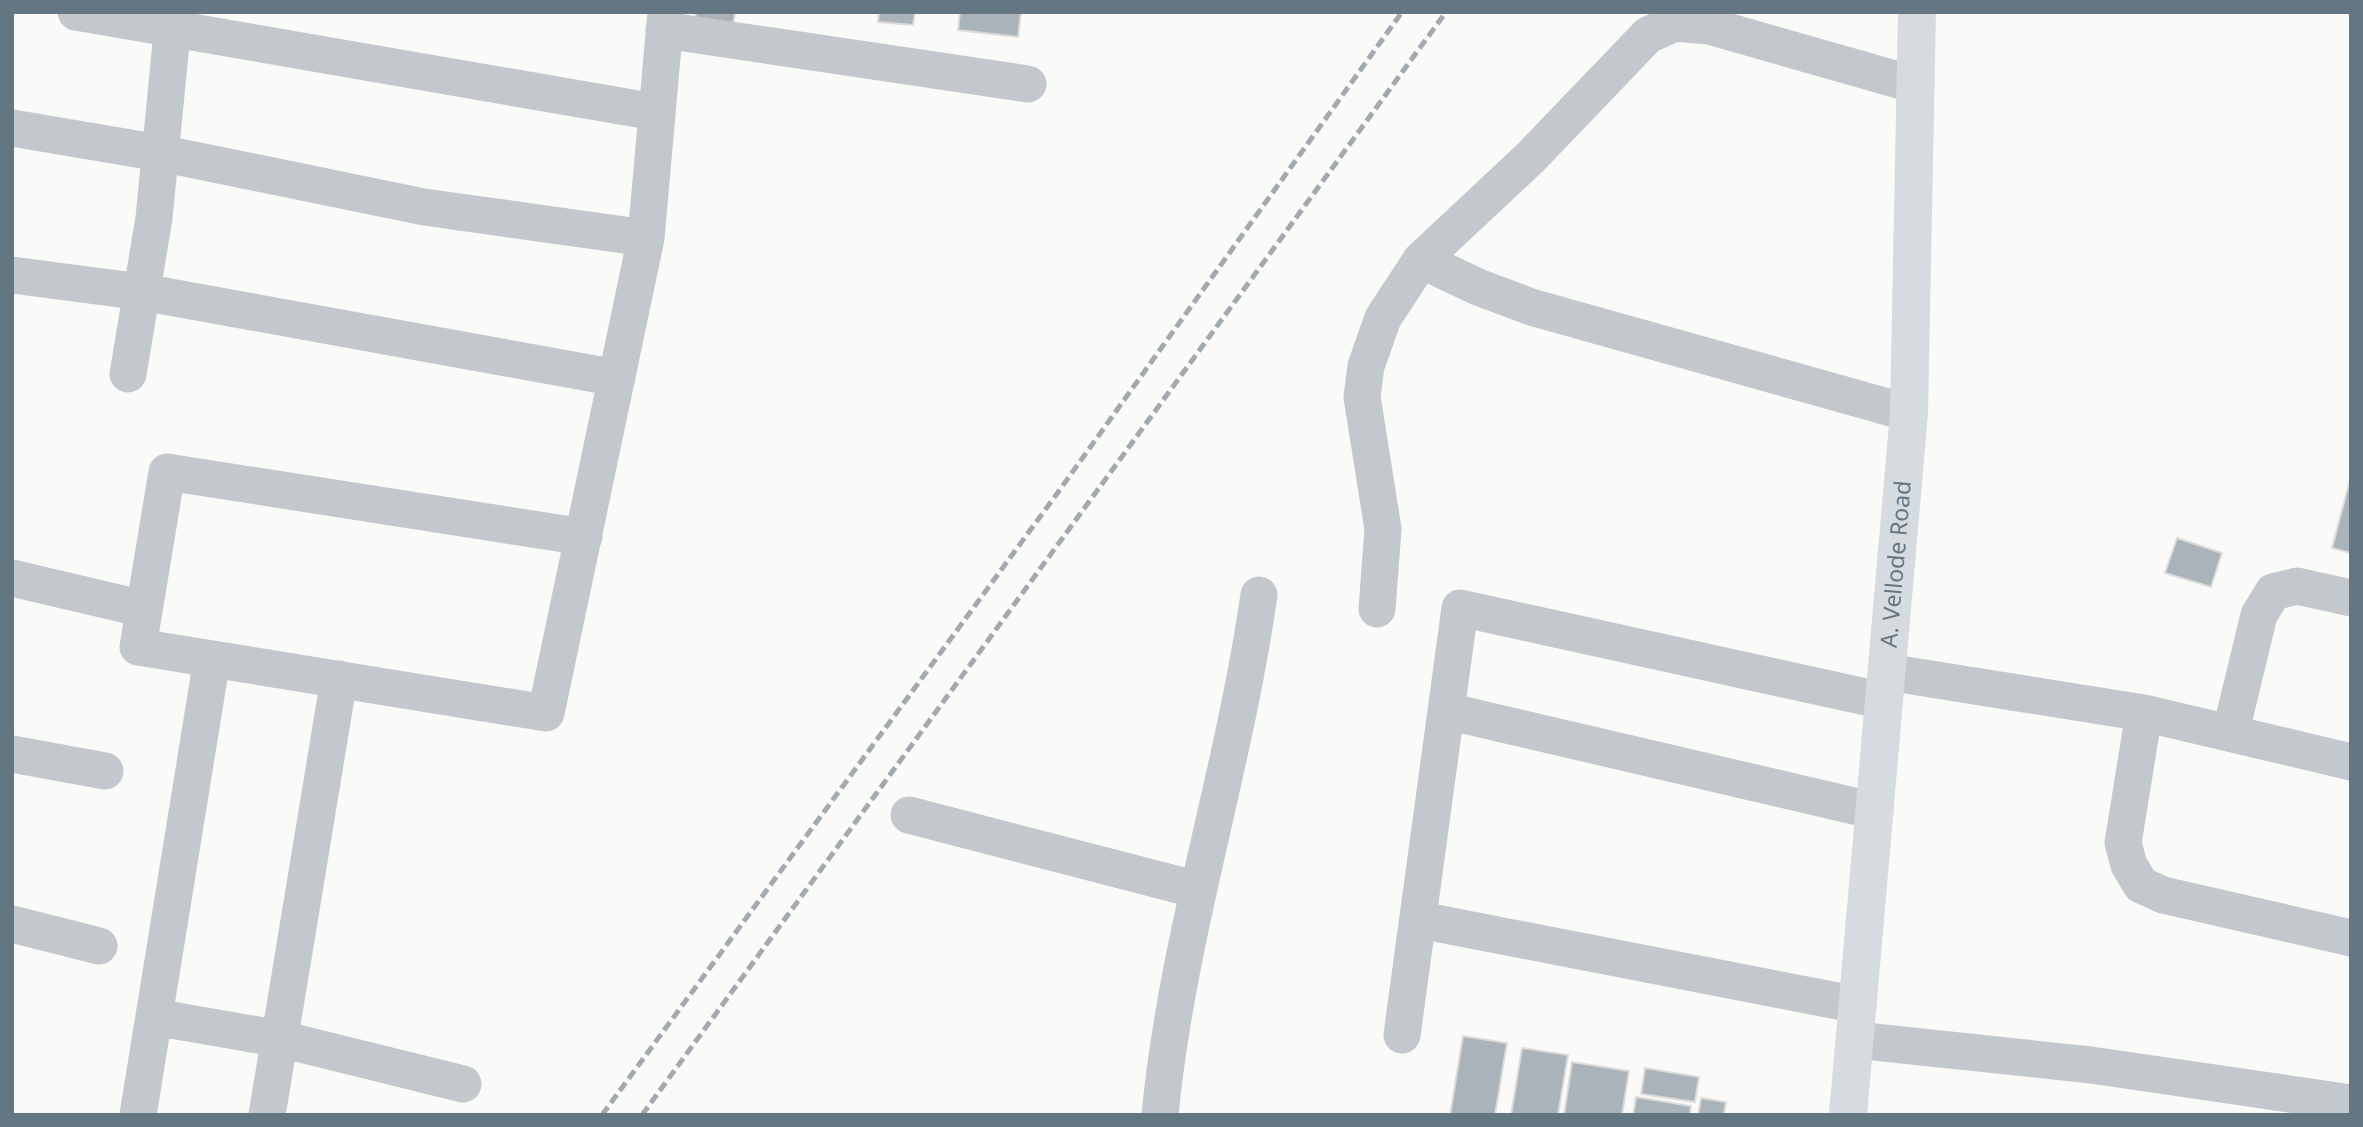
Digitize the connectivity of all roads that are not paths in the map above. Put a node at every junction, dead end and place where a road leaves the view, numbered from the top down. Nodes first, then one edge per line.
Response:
1 (76, 12) edge
2 (1917, 12) edge
3 (665, 21) edge
4 (173, 22) edge
5 (1028, 84) dead end
6 (1916, 85) junction
7 (656, 112) junction
8 (12, 128) edge
9 (160, 153) junction
10 (646, 238) junction
11 (1421, 260) junction
12 (12, 275) edge
13 (142, 292) junction
14 (128, 374) dead end
15 (617, 378) junction
16 (1909, 413) junction
17 (584, 537) junction
18 (12, 578) edge
19 (1259, 595) dead end
20 (2351, 598) edge
21 (1377, 608) dead end
22 (144, 609) junction
23 (212, 659) junction
24 (339, 679) junction
25 (1885, 687) junction
26 (1447, 711) junction
27 (2144, 713) junction
28 (2231, 732) junction
29 (12, 754) edge
30 (2351, 762) edge
31 (105, 771) dead end
32 (1875, 811) junction
33 (909, 815) dead end
34 (1198, 890) junction
35 (1420, 920) junction
36 (12, 924) edge
37 (2351, 938) edge
38 (99, 946) dead end
39 (154, 1017) junction
40 (1856, 1023) junction
41 (1402, 1035) dead end
42 (281, 1039) junction
43 (463, 1084) dead end
44 (2351, 1103) edge
45 (1166, 1114) edge
46 (138, 1115) edge
47 (267, 1115) edge
48 (1848, 1115) edge

1 - 4 street
2 - 6 main road, A. Vellode Road
3 - 5 street
3 - 7 street
4 - 7 street
4 - 9 street
6 - 11 street
6 - 16 main road, A. Vellode Road
7 - 10 street
8 - 9 street
9 - 10 street
9 - 13 street
10 - 15 street
11 - 16 street
11 - 21 street
12 - 13 street
13 - 14 street
13 - 15 street
15 - 17 street
16 - 25 main road, A. Vellode Road
17 - 22 street
17 - 24 street
18 - 22 street
19 - 34 street
20 - 28 street
22 - 23 street
23 - 24 street
23 - 39 street
24 - 42 street
25 - 26 street
25 - 27 street
25 - 32 main road, A. Vellode Road
26 - 32 street
26 - 35 street
27 - 28 street
27 - 37 street
28 - 30 street
29 - 31 street
32 - 40 main road, A. Vellode Road
33 - 34 street
34 - 45 street
35 - 40 street
35 - 41 street
36 - 38 street
39 - 42 street
39 - 46 street
40 - 44 street
40 - 48 main road, A. Vellode Road
42 - 43 street
42 - 47 street

